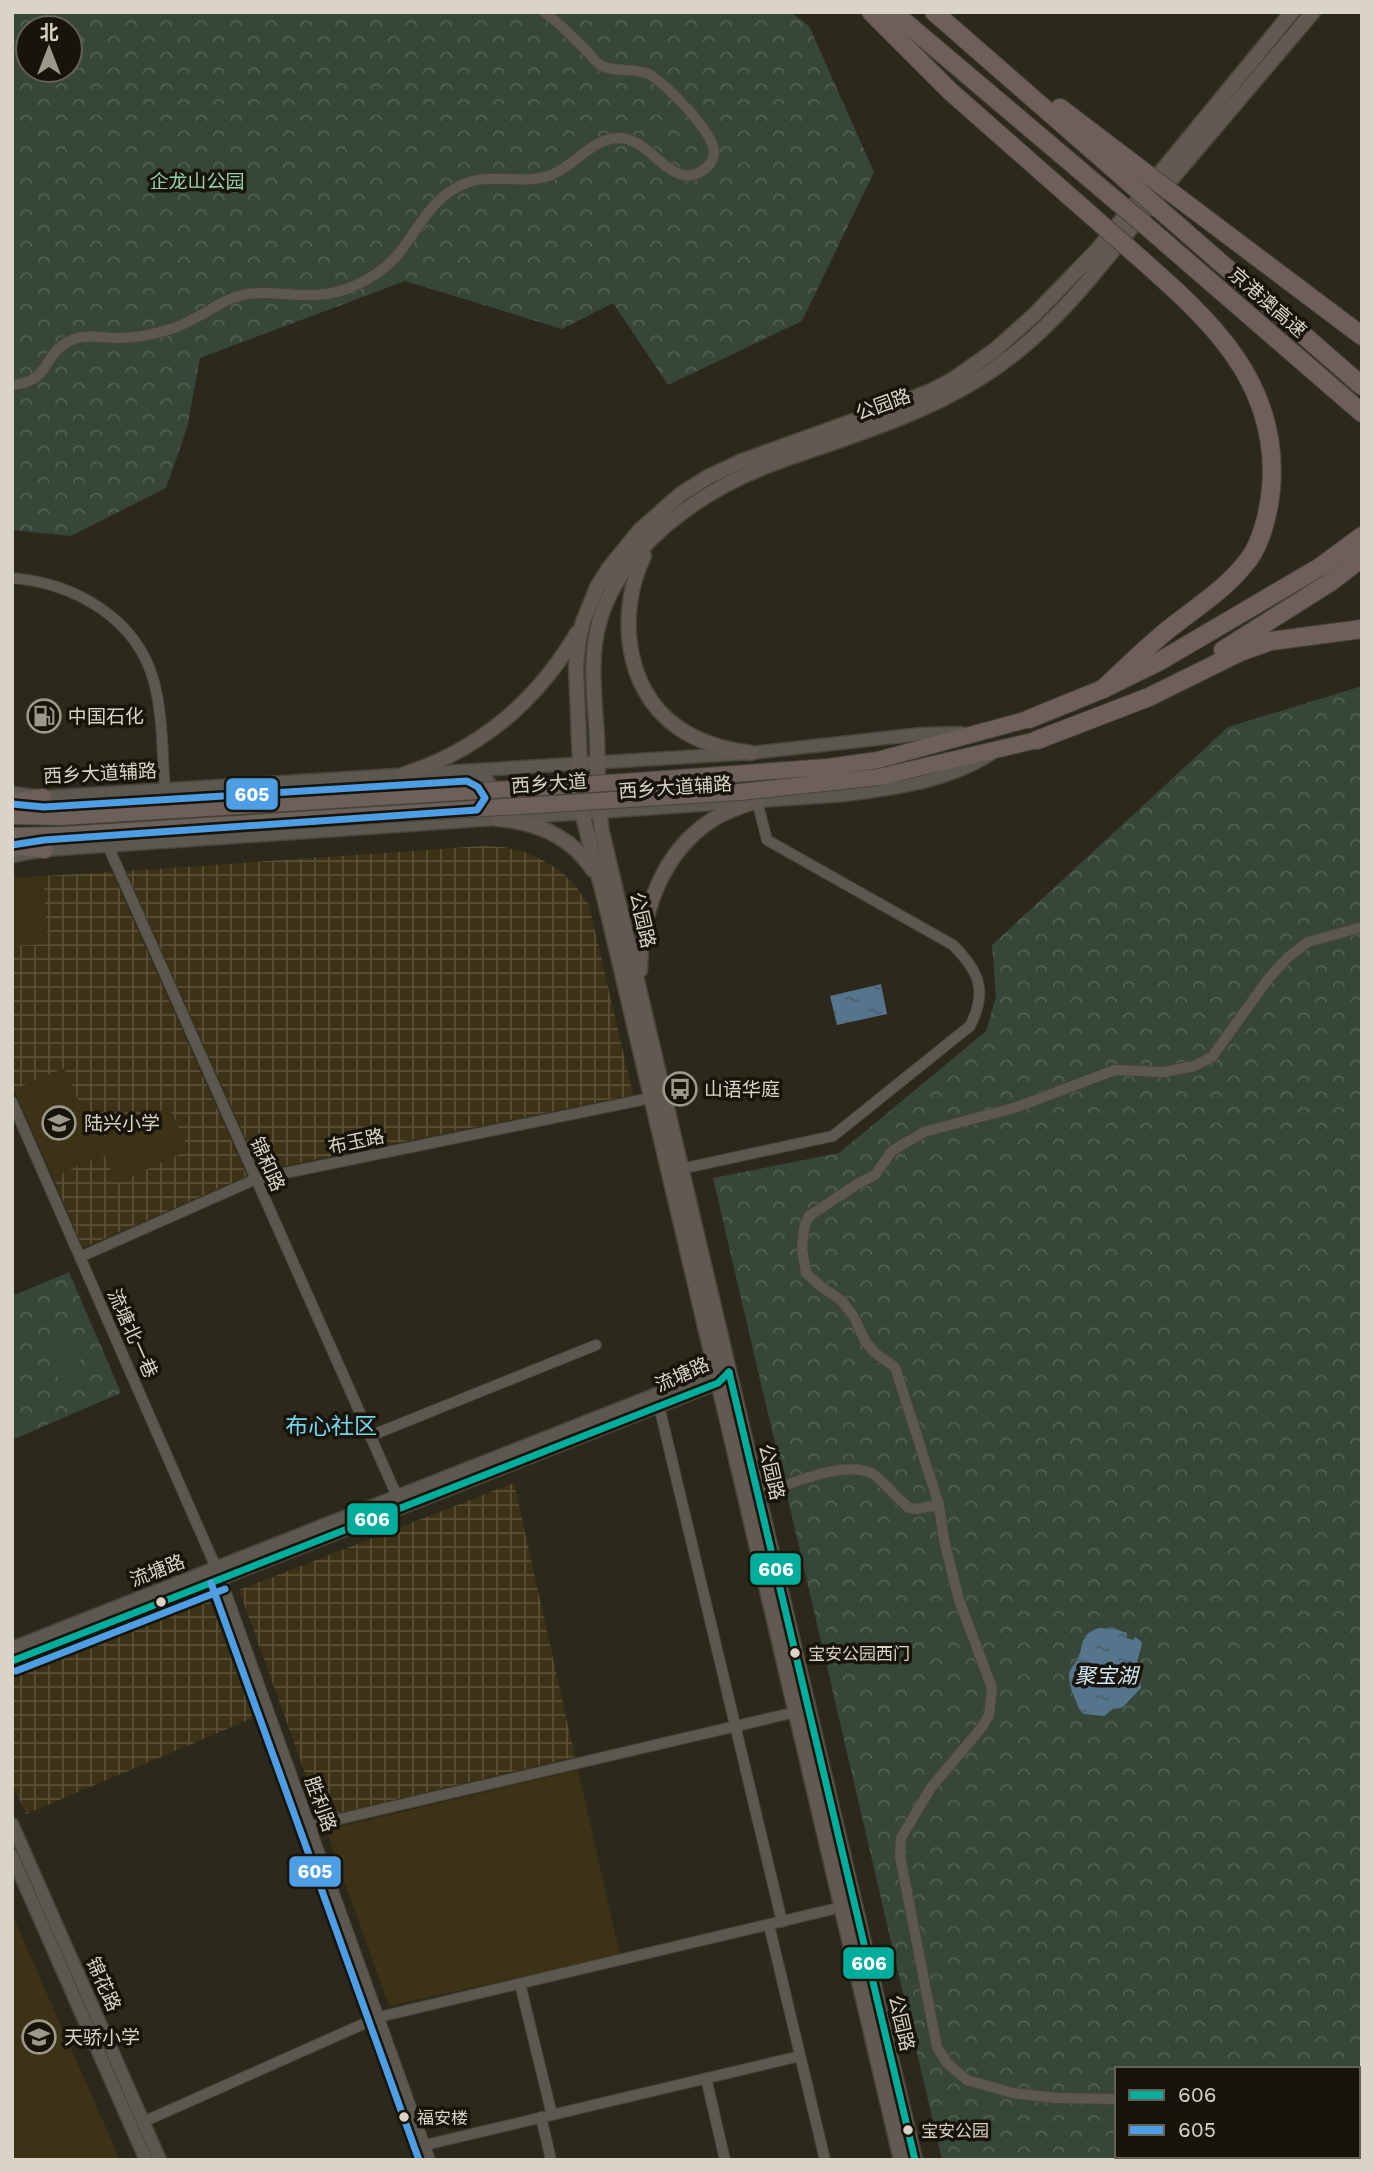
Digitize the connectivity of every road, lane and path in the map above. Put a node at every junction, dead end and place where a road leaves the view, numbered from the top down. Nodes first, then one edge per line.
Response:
1 (544, 12) edge
2 (871, 12) edge
3 (893, 12) edge
4 (934, 12) edge
5 (1292, 12) edge
6 (1313, 12) edge
7 (1129, 171) junction
8 (1362, 336) edge
9 (12, 385) edge
10 (1362, 386) edge
11 (1362, 413) edge
12 (1362, 536) edge
13 (652, 540) junction
14 (1362, 558) edge
15 (12, 578) edge
16 (583, 622) junction
17 (1362, 629) edge
18 (1103, 689) junction
19 (1149, 697) junction
20 (1029, 719) joint
21 (985, 733) junction
22 (1037, 740) joint
23 (997, 750) junction
24 (751, 753) junction
25 (704, 756) junction
26 (598, 762) junction
27 (580, 763) junction
28 (469, 770) junction
29 (405, 774) junction
30 (165, 789) junction
31 (12, 793) edge
32 (43, 797) junction
33 (757, 801) junction
34 (12, 802) edge
35 (701, 805) junction
36 (600, 811) junction
37 (582, 813) junction
38 (12, 816) edge
39 (496, 819) junction
40 (481, 820) junction
41 (12, 836) edge
42 (12, 846) edge
43 (108, 846) junction
44 (45, 850) junction
45 (12, 856) edge
46 (600, 882) junction
47 (1362, 926) edge
48 (639, 989) junction
49 (651, 1098) junction
50 (12, 1101) edge
51 (675, 1170) junction
52 (256, 1179) junction
53 (80, 1256) junction
54 (596, 1345) dead end
55 (721, 1375) junction
56 (659, 1406) junction
57 (370, 1436) junction
58 (758, 1494) junction
59 (397, 1496) junction
60 (939, 1506) junction
61 (218, 1573) junction
62 (12, 1648) edge
63 (12, 1661) edge
64 (796, 1712) junction
65 (736, 1726) junction
66 (12, 1824) edge
67 (310, 1826) junction
68 (12, 1856) edge
69 (848, 1906) junction
70 (782, 1922) junction
71 (769, 1925) junction
72 (520, 1984) junction
73 (379, 2017) junction
74 (800, 2056) junction
75 (706, 2078) junction
76 (1115, 2099) edge
77 (552, 2115) junction
78 (541, 2117) junction
79 (143, 2122) junction
80 (425, 2144) junction
81 (146, 2160) edge
82 (160, 2160) edge
83 (430, 2160) edge
84 (551, 2160) edge
85 (725, 2160) edge
86 (825, 2160) edge
87 (901, 2160) edge
88 (915, 2160) edge

1 - 9 street
2 - 18 highway, bridge
3 - 11 highway, 京港澳高速, bridge
4 - 7 highway
5 - 16 main road, 公园路
6 - 13 main road, 公园路
7 - 8 highway, bridge
7 - 10 highway, 京港澳高速, bridge
12 - 18 highway
13 - 24 main road
13 - 26 main road, 公园路
14 - 19 highway
15 - 30 street
16 - 27 main road, 公园路
16 - 29 main road
17 - 19 highway
18 - 20 highway
19 - 22 highway
20 - 21 main road, 西乡大道
21 - 24 street, 西乡大道辅路
21 - 38 main road, 西乡大道, bridge
22 - 23 main road, 西乡大道
23 - 33 street, 西乡大道辅路
23 - 41 main road, 西乡大道, bridge
24 - 25 street, 西乡大道辅路
25 - 26 street, 西乡大道辅路
25 - 35 street
26 - 27 street, 西乡大道辅路
26 - 36 main road, 公园路
27 - 28 street, 西乡大道辅路
27 - 37 main road, 公园路
28 - 29 street, 西乡大道辅路
28 - 40 street
29 - 30 street, 西乡大道辅路
30 - 32 street, 西乡大道辅路
31 - 32 street, 西乡大道辅路
32 - 34 main road
33 - 35 street, 西乡大道辅路
33 - 48 main road
33 - 51 street
35 - 36 street, 西乡大道辅路
36 - 37 street, 西乡大道辅路
36 - 48 main road, 公园路
37 - 39 street, 西乡大道辅路
37 - 46 main road, 公园路
39 - 40 street, 西乡大道辅路
39 - 46 main road
40 - 43 street, 西乡大道辅路
42 - 44 main road
43 - 44 street, 西乡大道辅路
43 - 52 street, 锦和路
44 - 45 street, 西乡大道辅路
46 - 49 main road, 公园路
47 - 60 street
48 - 51 main road, 公园路
49 - 51 main road, 公园路
49 - 52 street, 布玉路
50 - 53 street, 流塘北一巷
51 - 55 main road, 公园路
52 - 53 street, 布玉路
52 - 57 street, 锦和路
53 - 61 street, 流塘北一巷
54 - 57 street
55 - 56 street, 流塘路
55 - 58 main road, 公园路
55 - 59 street, 流塘路
55 - 64 main road, 公园路
56 - 61 street, 流塘路
56 - 65 street
57 - 59 street, 锦和路
58 - 60 street
58 - 69 main road, 公园路
59 - 61 street, 流塘路
60 - 76 street
61 - 62 street, 流塘路
61 - 63 street, 流塘路
61 - 67 street, 胜利路
64 - 65 street
64 - 69 main road, 公园路
65 - 67 street
65 - 70 street
66 - 79 street, 锦花路
67 - 73 street, 胜利路
68 - 81 street, 锦花路
69 - 70 street
69 - 87 main road, 公园路
69 - 88 main road, 公园路
70 - 71 street
71 - 72 street
71 - 74 street
72 - 73 street
72 - 77 street
73 - 79 street
73 - 80 street, 胜利路
74 - 75 street
74 - 86 street
75 - 77 street
75 - 85 street
77 - 78 street
78 - 80 street
78 - 84 street
79 - 82 street, 锦花路
80 - 83 street, 胜利路

